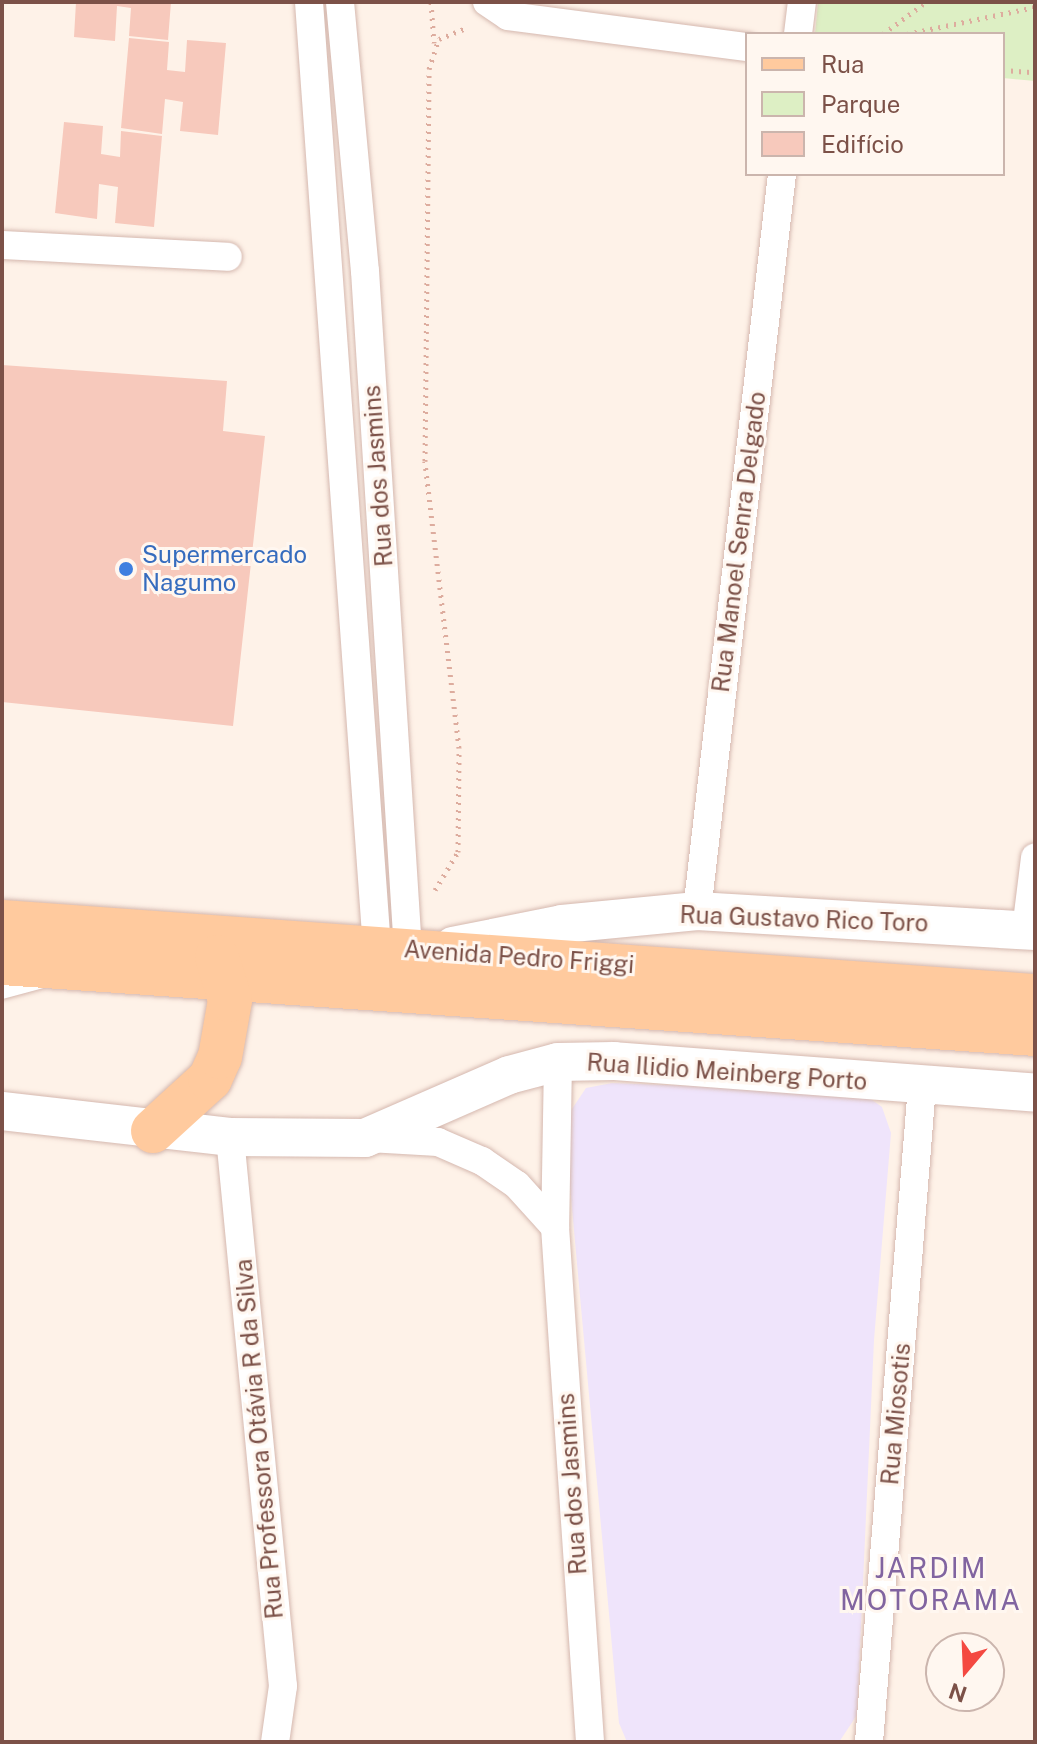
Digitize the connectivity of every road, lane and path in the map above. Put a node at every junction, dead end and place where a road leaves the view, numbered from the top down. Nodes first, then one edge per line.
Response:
1 (309, 2) edge
2 (340, 2) edge
3 (431, 2) edge
4 (802, 2) edge
5 (926, 2) edge
6 (492, 7) edge
7 (1035, 7) edge
8 (798, 32) edge
9 (886, 32) edge
10 (916, 32) edge
11 (434, 44) junction
12 (745, 47) edge
13 (1005, 70) edge
14 (1035, 72) edge
15 (782, 176) edge
16 (2, 245) edge
17 (228, 257) dead end
18 (1035, 858) edge
19 (404, 898) junction
20 (697, 911) junction
21 (2, 922) edge
22 (1030, 930) edge
23 (203, 934) junction
24 (406, 949) junction
25 (2, 963) edge
26 (90, 969) junction
27 (227, 981) junction
28 (2, 992) edge
29 (1035, 996) edge
30 (1035, 1034) edge
31 (558, 1062) junction
32 (922, 1086) junction
33 (1035, 1093) edge
34 (2, 1111) edge
35 (153, 1131) junction
36 (230, 1137) junction
37 (365, 1138) junction
38 (555, 1227) junction
39 (275, 1742) edge
40 (590, 1742) edge
41 (869, 1742) edge

1 - 24 street, Rua dos Jasmins
2 - 19 street, Rua dos Jasmins
3 - 11 path
4 - 8 street
5 - 9 path
6 - 11 path
6 - 12 street
7 - 10 path
11 - 19 path
13 - 14 path
15 - 20 street, Rua Manoel Senra Delgado
16 - 17 street
18 - 22 street
19 - 24 street, Rua dos Jasmins
20 - 22 main road, Rua Gustavo Rico Toro
20 - 24 main road, Rua Gustavo Rico Toro
21 - 23 main road, Avenida Pedro Friggi
23 - 24 main road, Avenida Pedro Friggi
23 - 27 main road
24 - 29 main road, Avenida Pedro Friggi
25 - 26 main road, Avenida Pedro Friggi
26 - 27 main road, Avenida Pedro Friggi
26 - 28 lane
27 - 30 main road, Avenida Pedro Friggi
27 - 35 main road
31 - 32 main road, Rua Ilidio Meinberg Porto
31 - 37 main road, Rua Ilidio Meinberg Porto
31 - 38 street, Rua dos Jasmins
32 - 33 main road, Rua Ilidio Meinberg Porto
32 - 41 street, Rua Miosotis
34 - 35 main road, Rua Ilidio Meinberg Porto
35 - 36 main road, Rua Ilidio Meinberg Porto
36 - 37 main road, Rua Ilidio Meinberg Porto
36 - 39 street, Rua Professora Otávia R da Silva
37 - 38 street
38 - 40 street, Rua dos Jasmins

